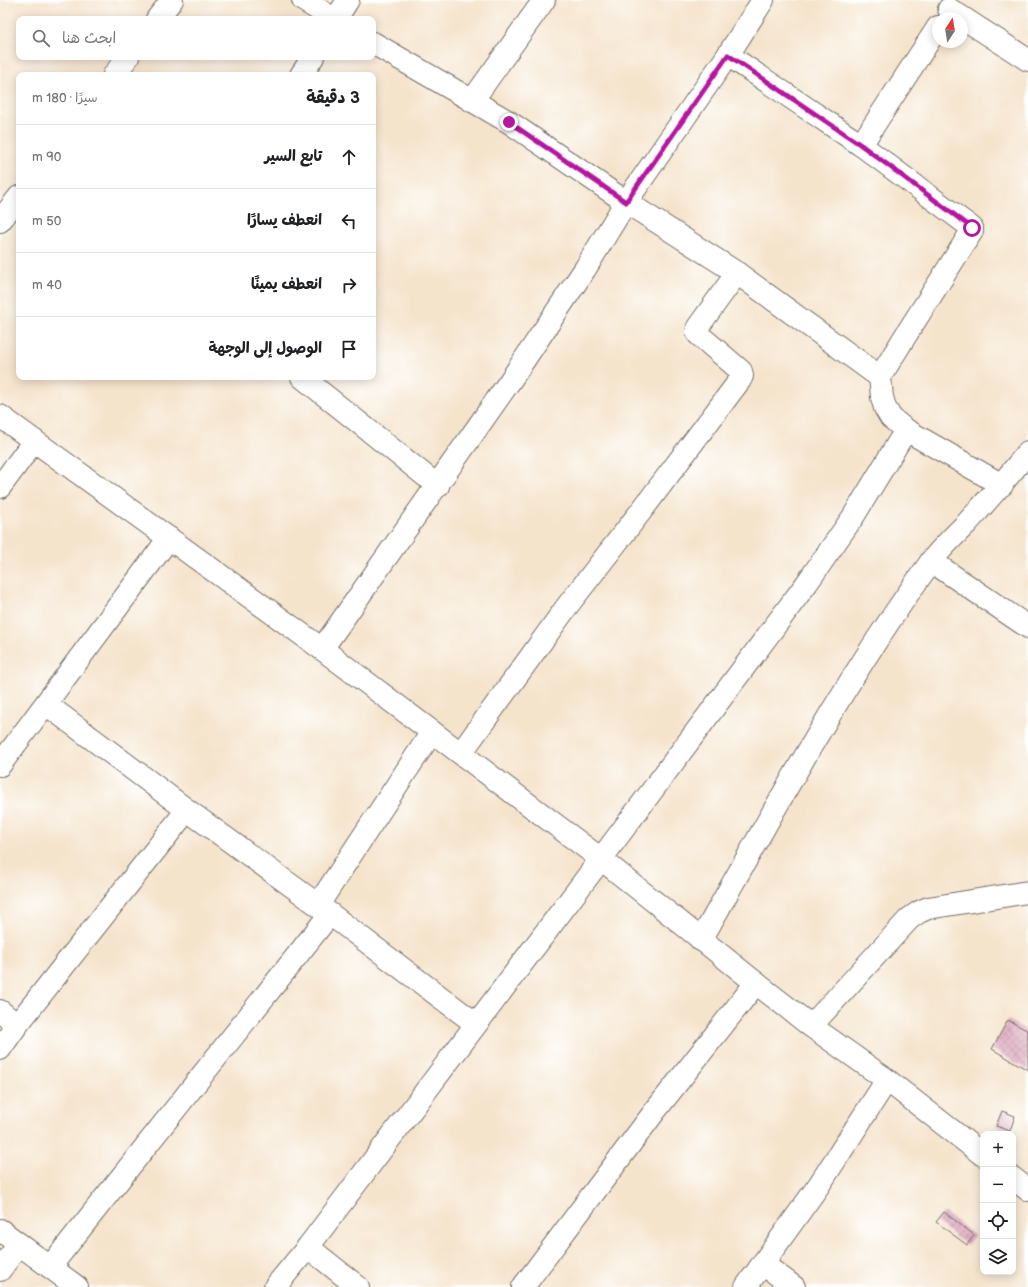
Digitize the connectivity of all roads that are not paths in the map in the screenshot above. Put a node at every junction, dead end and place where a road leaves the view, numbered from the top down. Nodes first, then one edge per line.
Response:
1 (172, 0) edge
2 (303, 0) edge
3 (348, 0) edge
4 (544, 0) edge
5 (763, 0) edge
6 (159, 16) edge
7 (330, 16) edge
8 (337, 16) edge
9 (968, 26) edge
10 (932, 37) edge
11 (376, 45) edge
12 (728, 55) junction
13 (126, 60) edge
14 (310, 60) edge
15 (1028, 60) edge
16 (116, 72) edge
17 (303, 72) edge
18 (472, 101) junction
19 (861, 145) junction
20 (16, 201) edge
21 (626, 202) junction
22 (0, 221) edge
23 (736, 273) junction
24 (880, 378) junction
25 (306, 380) edge
26 (0, 416) edge
27 (906, 430) junction
28 (34, 441) junction
29 (1028, 452) edge
30 (1002, 485) junction
31 (438, 486) junction
32 (0, 487) edge
33 (169, 538) junction
34 (931, 562) junction
35 (1028, 627) edge
36 (322, 649) junction
37 (46, 704) junction
38 (432, 732) junction
39 (461, 753) junction
40 (0, 765) edge
41 (187, 810) junction
42 (601, 859) junction
43 (1028, 892) edge
44 (324, 909) junction
45 (701, 940) junction
46 (756, 983) junction
47 (0, 1011) edge
48 (476, 1024) junction
49 (17, 1025) junction
50 (811, 1026) junction
51 (0, 1049) edge
52 (887, 1080) junction
53 (980, 1153) edge
54 (1016, 1180) edge
55 (1028, 1190) edge
56 (0, 1230) edge
57 (19, 1244) junction
58 (308, 1247) junction
59 (763, 1264) junction
60 (50, 1266) junction
61 (0, 1270) edge
62 (78, 1287) edge
63 (275, 1287) edge
64 (358, 1287) edge
65 (523, 1287) edge
66 (746, 1287) edge
67 (794, 1287) edge

1 - 6 street
2 - 7 street
3 - 8 street
4 - 18 street
5 - 12 street
9 - 15 street
10 - 19 street
11 - 18 street
12 - 19 street
12 - 21 street
13 - 16 street
14 - 17 street
18 - 21 street
19 - 24 street
20 - 22 street
21 - 23 street
21 - 31 street
23 - 24 street
23 - 39 street
24 - 27 street
25 - 31 street
26 - 28 street
27 - 30 street
27 - 42 street
28 - 32 street
28 - 33 street
29 - 30 street
30 - 34 street
31 - 36 street
33 - 36 street
33 - 37 street
34 - 35 street
34 - 45 street
36 - 38 street
37 - 40 street
37 - 41 street
38 - 39 street
38 - 44 street
39 - 42 street
41 - 44 street
41 - 49 street
42 - 45 street
42 - 48 street
43 - 50 street
44 - 48 street
44 - 60 street
45 - 46 street
46 - 50 street
46 - 65 street
47 - 49 street
48 - 58 street
49 - 51 street
50 - 52 street
52 - 53 street
52 - 59 street
54 - 55 street
56 - 57 street
57 - 60 street
57 - 61 street
58 - 63 street
58 - 64 street
59 - 66 street
59 - 67 street
60 - 62 street

